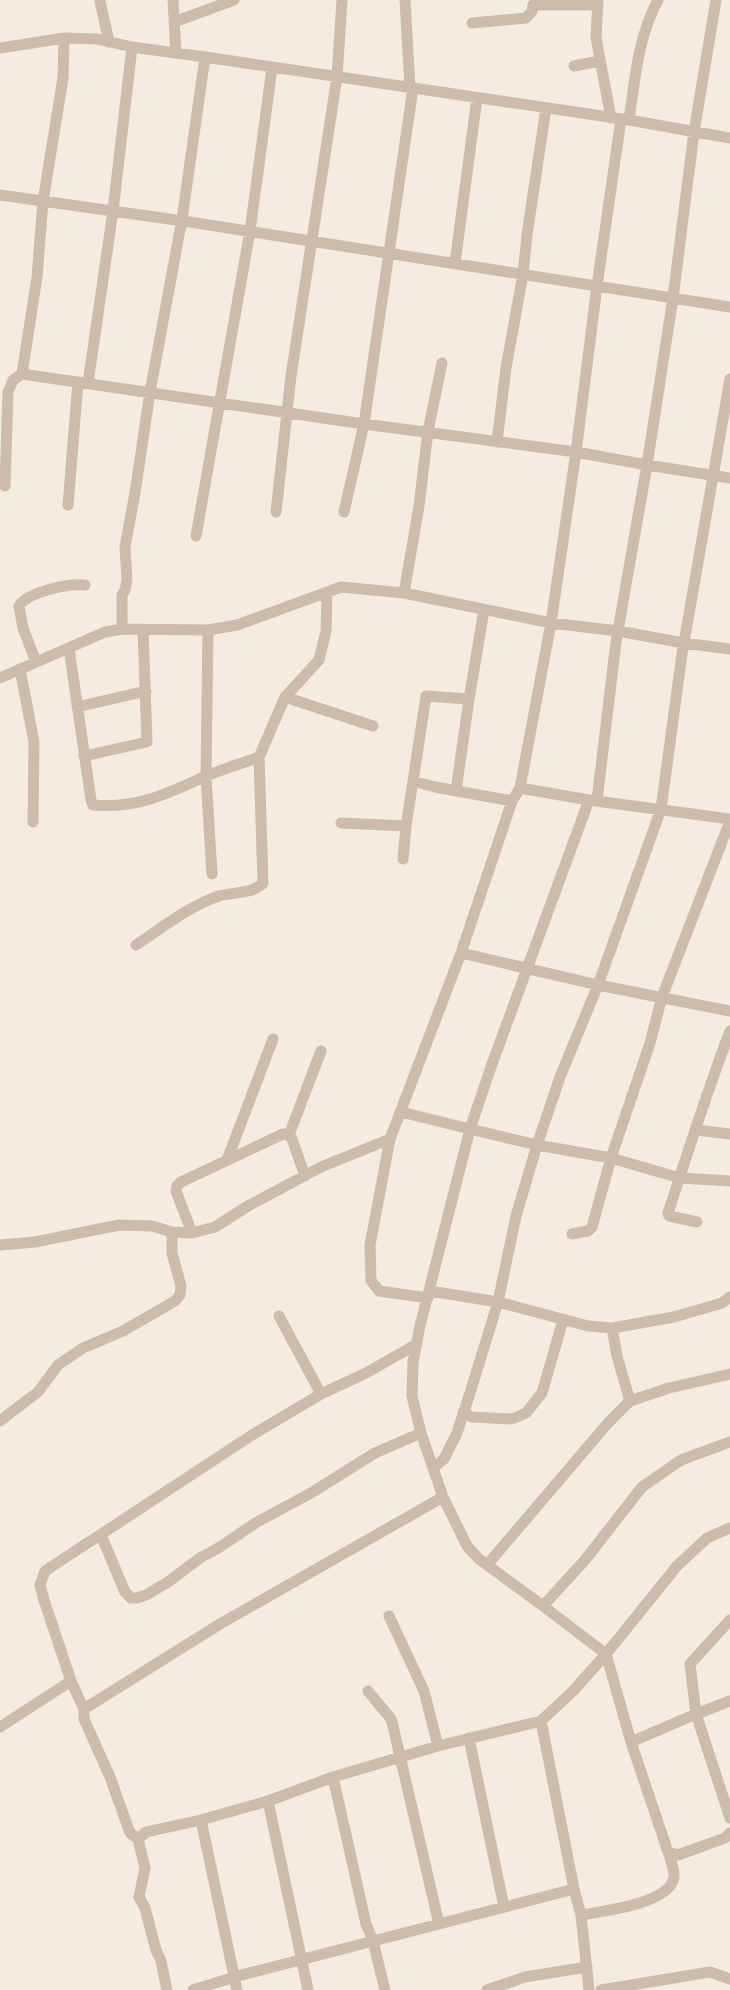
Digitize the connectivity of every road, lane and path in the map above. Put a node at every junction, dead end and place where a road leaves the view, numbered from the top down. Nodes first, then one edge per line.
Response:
1 (172, 0) edge
2 (234, 0) edge
3 (342, 0) edge
4 (405, 0) edge
5 (658, 0) edge
6 (716, 0) edge
7 (100, 1) edge
8 (530, 2) edge
9 (597, 2) edge
10 (174, 22) junction
11 (472, 23) dead end
12 (64, 38) junction
13 (109, 42) junction
14 (132, 47) junction
15 (0, 48) edge
16 (176, 53) junction
17 (205, 57) junction
18 (600, 61) junction
19 (574, 66) dead end
20 (272, 68) junction
21 (337, 77) junction
22 (411, 88) junction
23 (476, 98) junction
24 (546, 108) junction
25 (620, 119) junction
26 (694, 132) junction
27 (730, 138) edge
28 (0, 195) edge
29 (43, 201) junction
30 (113, 211) junction
31 (181, 222) junction
32 (250, 231) junction
33 (311, 241) junction
34 (388, 253) junction
35 (455, 263) junction
36 (523, 274) junction
37 (597, 286) junction
38 (673, 298) junction
39 (730, 306) edge
40 (442, 363) dead end
41 (22, 374) junction
42 (730, 379) edge
43 (83, 382) junction
44 (150, 392) junction
45 (220, 403) junction
46 (286, 412) junction
47 (364, 424) junction
48 (428, 431) junction
49 (497, 442) junction
50 (576, 452) junction
51 (647, 465) junction
52 (714, 475) junction
53 (730, 478) edge
54 (4, 486) dead end
55 (68, 505) dead end
56 (276, 512) dead end
57 (344, 512) dead end
58 (196, 536) dead end
59 (85, 585) dead end
60 (326, 593) junction
61 (404, 593) junction
62 (484, 610) junction
63 (551, 623) junction
64 (122, 629) junction
65 (143, 629) junction
66 (208, 630) junction
67 (618, 631) junction
68 (684, 643) junction
69 (68, 648) junction
70 (730, 649) edge
71 (36, 662) junction
72 (20, 669) junction
73 (0, 678) edge
74 (146, 691) junction
75 (285, 697) junction
76 (469, 699) junction
77 (77, 707) junction
78 (373, 726) dead end
79 (84, 756) junction
80 (259, 758) junction
81 (206, 776) junction
82 (413, 781) junction
83 (520, 788) junction
84 (456, 791) junction
85 (593, 800) junction
86 (512, 801) junction
87 (661, 809) junction
88 (730, 820) edge
89 (33, 822) dead end
90 (340, 823) dead end
91 (406, 826) junction
92 (403, 859) dead end
93 (212, 874) dead end
94 (136, 945) dead end
95 (461, 953) junction
96 (527, 969) junction
97 (598, 985) junction
98 (662, 997) junction
99 (730, 1011) edge
100 (730, 1031) edge
101 (273, 1038) dead end
102 (321, 1051) dead end
103 (401, 1112) junction
104 (470, 1129) junction
105 (697, 1130) junction
106 (730, 1134) edge
107 (289, 1135) junction
108 (390, 1139) junction
109 (537, 1145) junction
110 (611, 1158) junction
111 (227, 1160) junction
112 (305, 1176) junction
113 (680, 1178) junction
114 (730, 1181) edge
115 (697, 1222) dead end
116 (172, 1232) junction
117 (192, 1233) junction
118 (572, 1234) dead end
119 (0, 1245) edge
120 (430, 1294) junction
121 (730, 1297) edge
122 (498, 1302) junction
123 (279, 1316) dead end
124 (564, 1320) junction
125 (612, 1328) junction
126 (417, 1344) junction
127 (730, 1374) edge
128 (321, 1394) junction
129 (630, 1401) junction
130 (464, 1413) junction
131 (0, 1421) edge
132 (421, 1433) junction
133 (730, 1442) edge
134 (433, 1468) junction
135 (443, 1496) junction
136 (730, 1528) edge
137 (100, 1535) junction
138 (487, 1565) junction
139 (543, 1606) junction
140 (389, 1616) dead end
141 (730, 1620) edge
142 (606, 1654) junction
143 (71, 1681) junction
144 (368, 1691) dead end
145 (730, 1701) edge
146 (84, 1709) junction
147 (696, 1714) junction
148 (541, 1721) junction
149 (0, 1727) edge
150 (469, 1738) junction
151 (631, 1742) junction
152 (438, 1746) junction
153 (401, 1757) junction
154 (333, 1776) junction
155 (268, 1801) junction
156 (730, 1818) edge
157 (201, 1820) junction
158 (730, 1833) edge
159 (138, 1839) junction
160 (668, 1852) junction
161 (574, 1889) junction
162 (504, 1907) junction
163 (581, 1915) junction
164 (440, 1924) junction
165 (372, 1941) junction
166 (302, 1960) junction
167 (588, 1967) junction
168 (234, 1977) junction
169 (730, 1979) edge
170 (167, 1990) edge
171 (193, 1990) edge
172 (237, 1990) edge
173 (308, 1990) edge
174 (385, 1990) edge
175 (487, 1990) edge
176 (589, 1990) edge
177 (601, 1990) edge

1 - 10 street
2 - 10 street
3 - 21 street
4 - 22 street
5 - 25 street
6 - 26 street
7 - 13 street
8 - 9 street
8 - 11 street
9 - 18 street
10 - 16 street
12 - 13 street
12 - 15 street
12 - 29 street
13 - 14 street
14 - 16 street
14 - 30 street
16 - 17 street
17 - 20 street
17 - 31 street
18 - 19 street
18 - 25 street
20 - 21 street
20 - 32 street
21 - 22 street
21 - 33 street
22 - 23 street
22 - 34 street
23 - 24 street
23 - 35 street
24 - 25 street
24 - 36 street
25 - 26 street
25 - 37 street
26 - 27 street
26 - 38 street
28 - 29 street
29 - 30 street
29 - 41 street
30 - 31 street
30 - 43 street
31 - 32 street
31 - 44 street
32 - 33 street
32 - 45 street
33 - 34 street
33 - 46 street
34 - 35 street
34 - 47 street
35 - 36 street
36 - 37 street
36 - 49 street
37 - 38 street
37 - 50 street
38 - 39 street
38 - 51 street
40 - 48 street
41 - 43 street
41 - 54 street
42 - 52 street
43 - 44 street
43 - 55 street
44 - 45 street
44 - 64 street
45 - 46 street
45 - 58 street
46 - 47 street
46 - 56 street
47 - 48 street
47 - 57 street
48 - 49 street
48 - 61 street
49 - 50 street
50 - 51 street
50 - 63 street
51 - 52 street
51 - 67 street
52 - 53 street
52 - 68 street
59 - 71 street
60 - 61 street
60 - 66 street
60 - 75 street
61 - 62 street
62 - 63 street
62 - 76 street
63 - 67 street
63 - 83 street
64 - 65 street
64 - 69 street
65 - 66 street
65 - 74 street
66 - 81 street
67 - 68 street
67 - 85 street
68 - 70 street
68 - 87 street
69 - 71 street
69 - 77 street
71 - 72 street
72 - 73 street
72 - 89 street
74 - 77 street
74 - 79 street
75 - 78 street
75 - 80 street
76 - 82 street
76 - 84 street
77 - 79 street
79 - 81 street
80 - 81 street
80 - 94 street
81 - 93 street
82 - 84 street
82 - 91 street
83 - 85 street
83 - 86 street
84 - 86 street
85 - 87 street
85 - 96 street
86 - 95 street
87 - 88 street
87 - 97 street
88 - 98 street
90 - 91 street
91 - 92 street
95 - 96 street
95 - 103 street
96 - 97 street
96 - 104 street
97 - 98 street
97 - 109 street
98 - 99 street
98 - 110 street
100 - 105 street
101 - 111 street
102 - 107 street
103 - 104 street
103 - 108 street
104 - 109 street
104 - 120 street
105 - 106 street
105 - 113 street
107 - 111 street
107 - 112 street
108 - 112 street
108 - 120 street
109 - 110 street
109 - 122 street
110 - 113 street
110 - 118 street
111 - 117 street
112 - 117 street
113 - 114 street
113 - 115 street
116 - 117 street
116 - 119 street
116 - 131 street
120 - 122 street
120 - 126 street
121 - 125 street
122 - 124 street
122 - 130 street
123 - 128 street
124 - 125 street
124 - 130 street
125 - 129 street
126 - 128 street
126 - 132 street
127 - 129 street
128 - 137 street
129 - 138 street
130 - 134 street
132 - 134 street
132 - 137 street
133 - 139 street
134 - 135 street
135 - 138 street
135 - 146 street
136 - 142 street
137 - 143 street
138 - 139 street
139 - 142 street
140 - 152 street
141 - 147 street
142 - 148 street
142 - 151 street
143 - 146 street
143 - 149 street
144 - 153 street
145 - 147 street
146 - 159 street
147 - 151 street
147 - 156 street
148 - 150 street
148 - 161 street
150 - 152 street
150 - 162 street
151 - 160 street
152 - 153 street
153 - 154 street
153 - 164 street
154 - 155 street
154 - 165 street
155 - 157 street
155 - 166 street
157 - 159 street
157 - 168 street
158 - 160 street
159 - 170 street
160 - 163 street
161 - 162 street
161 - 163 street
162 - 164 street
163 - 167 street
164 - 165 street
165 - 166 street
165 - 174 street
166 - 168 street
166 - 173 street
167 - 175 street
167 - 176 street
168 - 171 street
168 - 172 street
169 - 177 street

